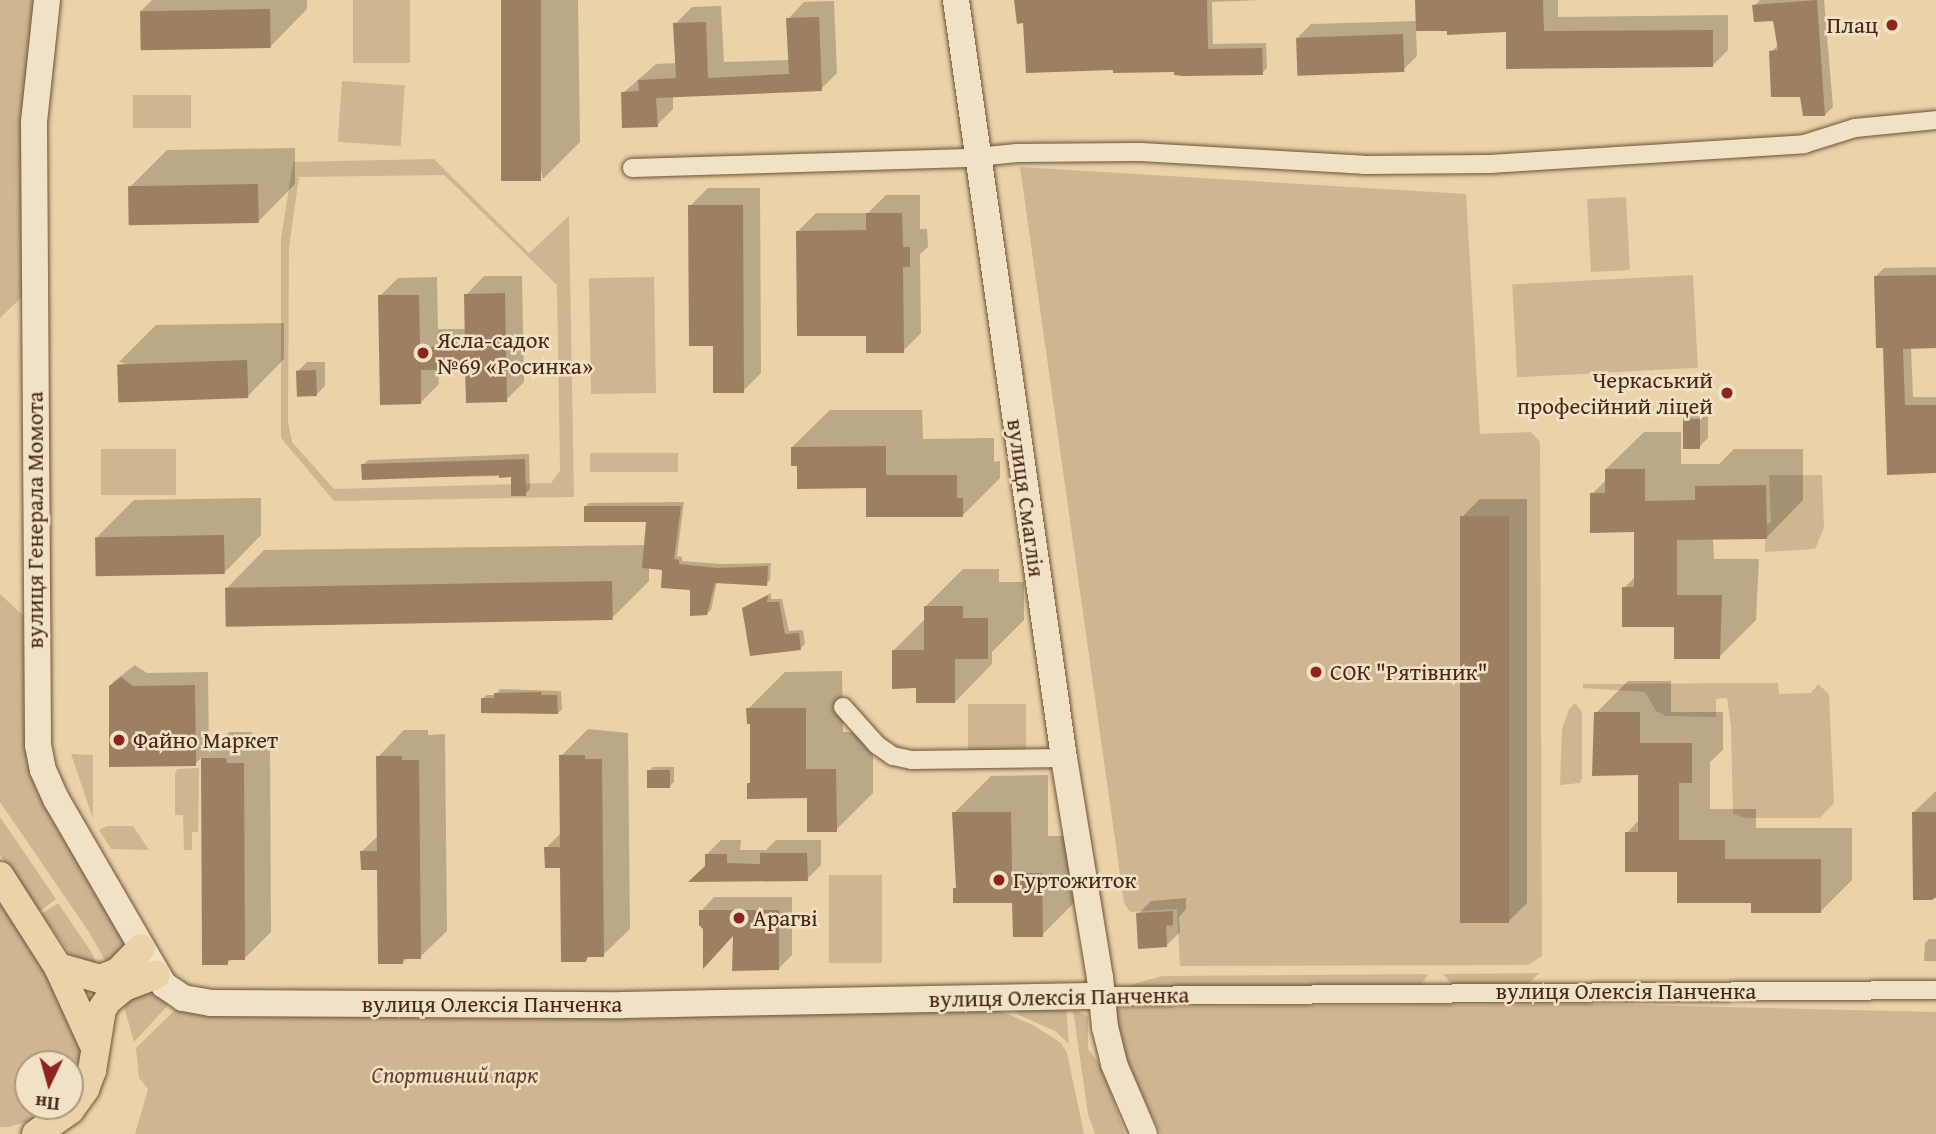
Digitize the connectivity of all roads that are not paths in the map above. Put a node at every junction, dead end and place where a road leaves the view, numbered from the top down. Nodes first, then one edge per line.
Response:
1 (47, 0) edge
2 (956, 0) edge
3 (1936, 120) edge
4 (980, 157) junction
5 (632, 168) dead end
6 (843, 707) dead end
7 (1063, 758) junction
8 (0, 876) edge
9 (141, 948) junction
10 (58, 967) junction
11 (156, 975) junction
12 (1936, 990) edge
13 (1103, 996) junction
14 (183, 998) joint
15 (95, 1048) junction
16 (36, 1134) edge
17 (1144, 1134) edge

1 - 9 street, вулиця Генерала Момота
2 - 4 street, вулиця Смаглія
3 - 4 street
4 - 5 street
4 - 7 street, вулиця Смаглія
6 - 7 street
7 - 13 street, вулиця Смаглія
8 - 10 main road
9 - 10 main road
9 - 11 street, вулиця Генерала Момота
10 - 15 main road
11 - 14 street, вулиця Генерала Момота
11 - 15 main road
12 - 13 street, вулиця Олексія Панченка
13 - 14 street, вулиця Олексія Панченка
13 - 17 street, вулиця Смаглія
15 - 16 main road

